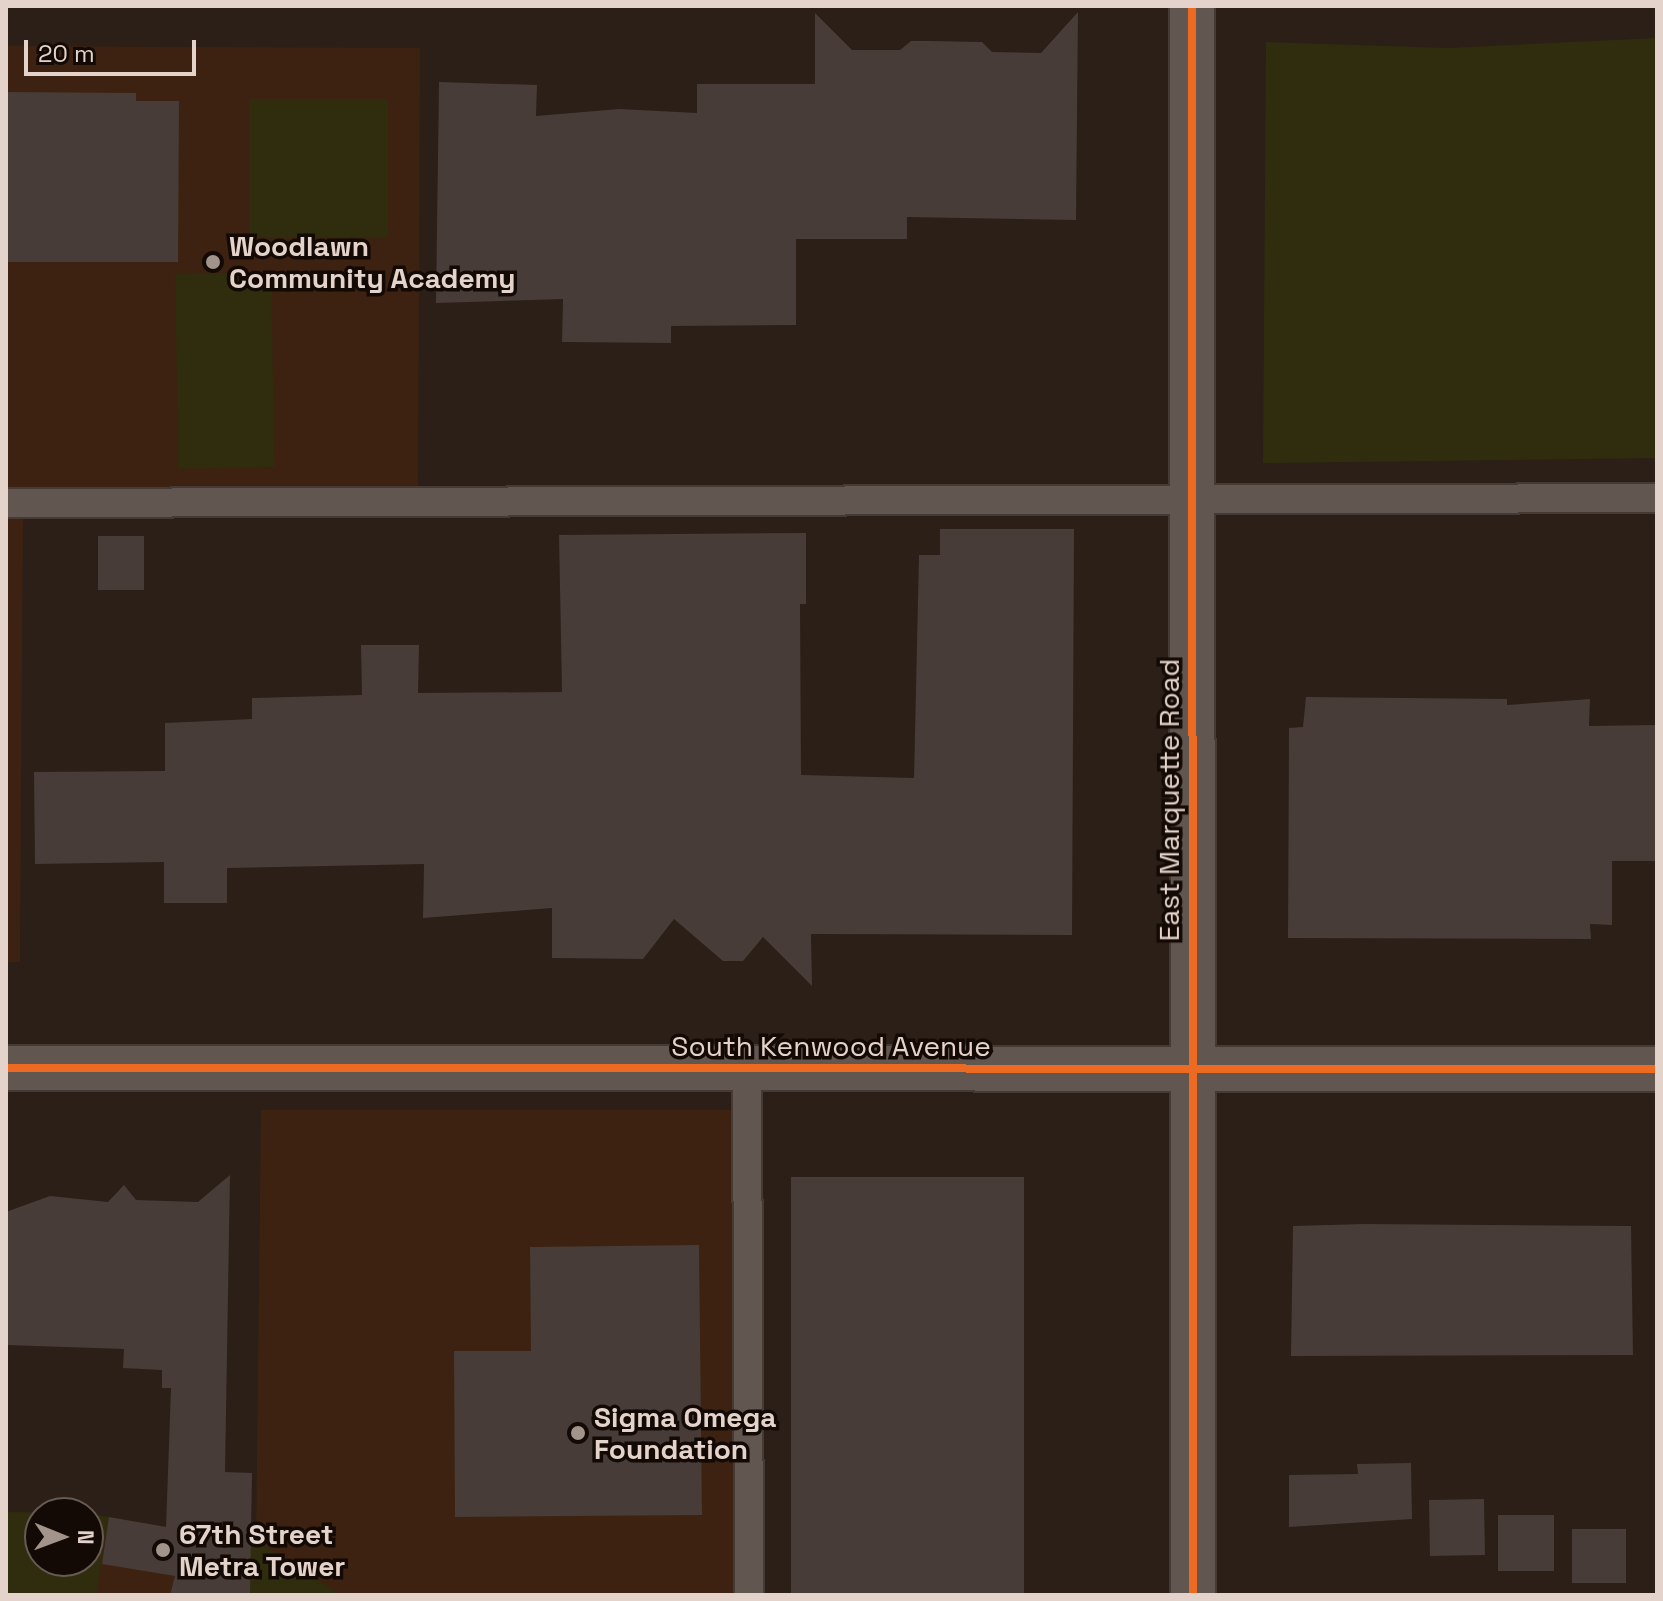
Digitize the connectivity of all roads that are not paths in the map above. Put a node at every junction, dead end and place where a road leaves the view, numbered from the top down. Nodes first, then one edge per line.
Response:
1 (1192, 6) edge
2 (1192, 497) junction
3 (1657, 498) edge
4 (6, 503) edge
5 (1190, 1067) junction
6 (6, 1068) edge
7 (747, 1068) junction
8 (1657, 1069) edge
9 (749, 1595) edge
10 (1193, 1595) edge

1 - 2 street, East Marquette Road
2 - 3 lane
2 - 4 lane
2 - 5 street, East Marquette Road
5 - 7 street, South Kenwood Avenue
5 - 8 street, South Kenwood Avenue
5 - 10 street, East Marquette Road
6 - 7 street, South Kenwood Avenue
7 - 9 lane

